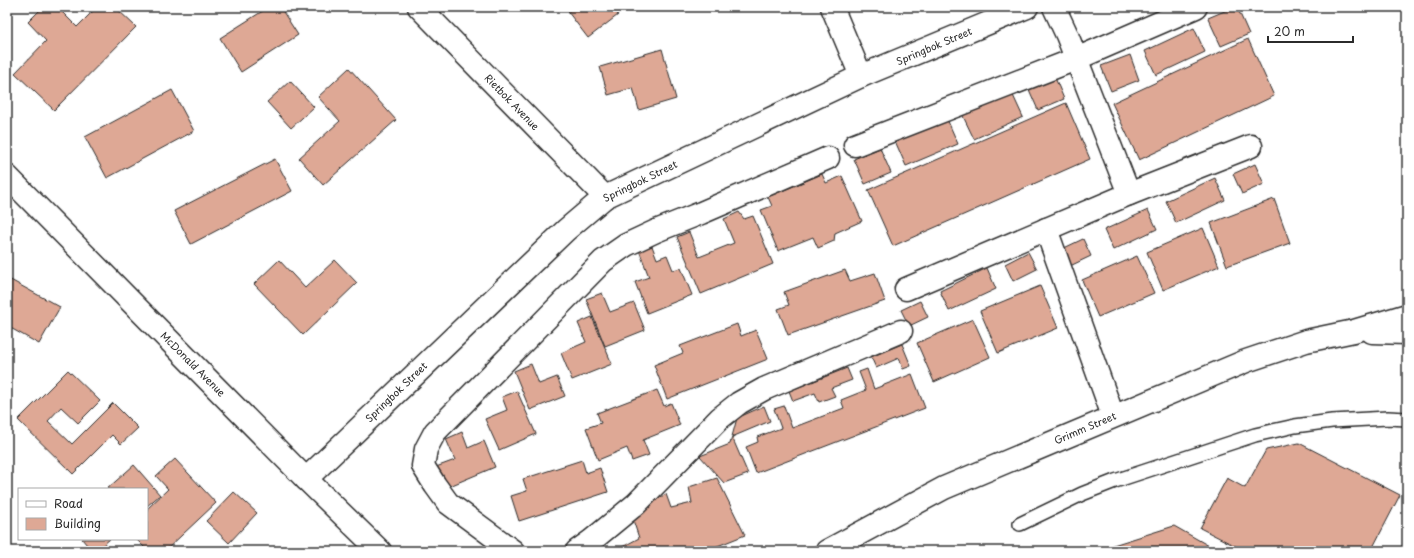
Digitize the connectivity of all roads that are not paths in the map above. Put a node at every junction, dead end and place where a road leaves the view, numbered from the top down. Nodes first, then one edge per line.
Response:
1 (419, 7) edge
2 (832, 7) edge
3 (1027, 7) edge
4 (1054, 7) edge
5 (1196, 7) edge
6 (1076, 59) junction
7 (861, 76) junction
8 (855, 145) dead end
9 (1251, 146) dead end
10 (828, 158) dead end
11 (7, 176) edge
12 (1130, 194) junction
13 (605, 197) junction
14 (1046, 229) junction
15 (906, 289) dead end
16 (1407, 315) edge
17 (901, 331) dead end
18 (1354, 331) junction
19 (1407, 333) edge
20 (1113, 416) junction
21 (1407, 419) edge
22 (306, 479) junction
23 (1020, 524) dead end
24 (380, 551) edge
25 (513, 551) edge
26 (577, 551) edge
27 (827, 551) edge

1 - 13 street, Rietbok Avenue
2 - 7 street
3 - 7 street, Springbok Street
4 - 6 street
5 - 6 street
6 - 8 street
6 - 12 street
7 - 13 street, Springbok Street
9 - 12 street
10 - 25 street
11 - 22 street, McDonald Avenue
12 - 14 street
13 - 22 street, Springbok Street
14 - 15 street
14 - 20 street
16 - 18 street, Grimm Street
17 - 26 street
18 - 19 street, Grimm Street
18 - 20 street, Grimm Street
20 - 27 street, Grimm Street
21 - 23 lane
22 - 24 street, McDonald Avenue

